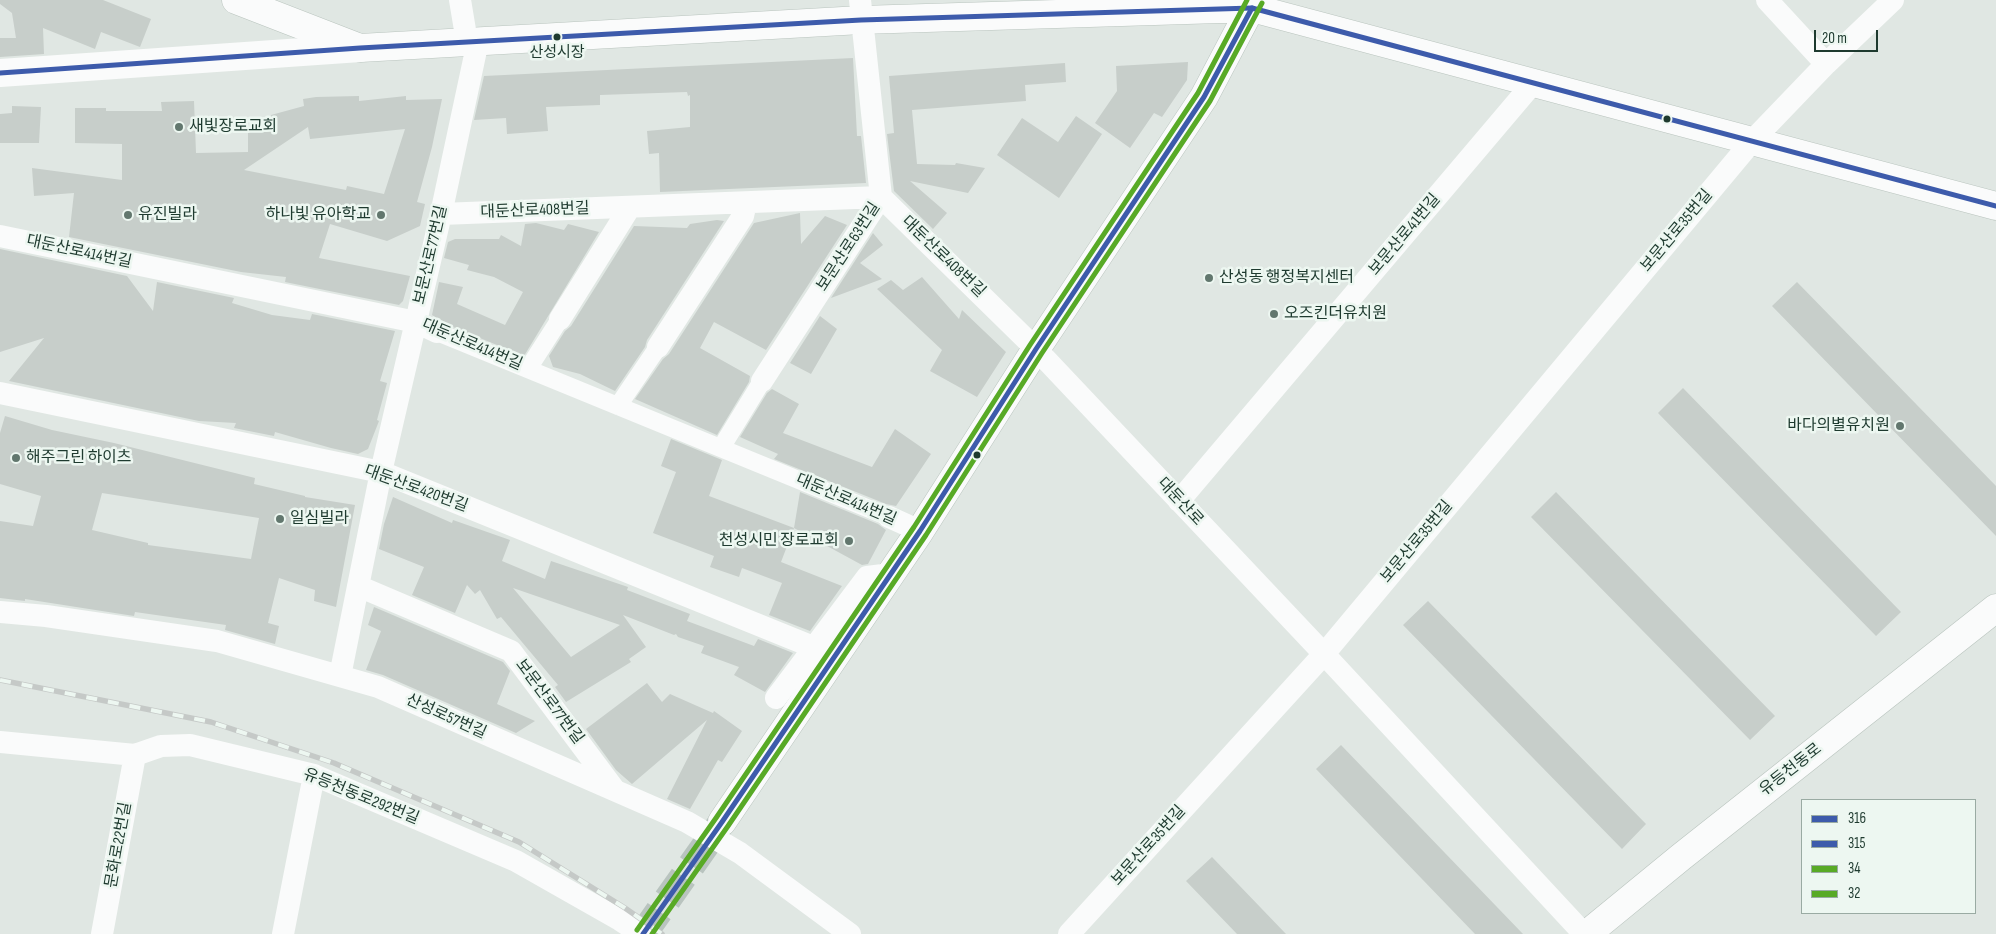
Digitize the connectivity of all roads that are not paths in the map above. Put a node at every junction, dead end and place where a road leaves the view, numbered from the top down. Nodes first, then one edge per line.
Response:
1 (236, 0) edge
2 (460, 0) edge
3 (1767, 0) edge
4 (1893, 0) edge
5 (1254, 4) edge
6 (861, 10) edge
7 (472, 41) junction
8 (360, 48) junction
9 (1826, 64) junction
10 (0, 73) edge
11 (1534, 82) junction
12 (1753, 140) junction
13 (882, 197) junction
14 (746, 203) junction
15 (1996, 206) edge
16 (630, 207) junction
17 (440, 214) junction
18 (0, 236) edge
19 (560, 319) joint
20 (416, 322) junction
21 (437, 332) joint
22 (658, 346) joint
23 (1036, 349) junction
24 (528, 369) junction
25 (762, 381) joint
26 (0, 393) edge
27 (618, 406) junction
28 (721, 448) junction
29 (381, 472) junction
30 (1180, 501) junction
31 (889, 517) joint
32 (920, 531) junction
33 (891, 574) junction
34 (358, 586) junction
35 (1996, 608) edge
36 (0, 612) edge
37 (813, 647) junction
38 (1324, 654) junction
39 (340, 676) junction
40 (776, 698) dead end
41 (0, 742) edge
42 (135, 755) junction
43 (314, 775) junction
44 (614, 790) junction
45 (722, 822) tunnel mouth
46 (102, 934) edge
47 (283, 934) edge
48 (641, 934) edge
49 (850, 934) edge
50 (1069, 934) edge
51 (1586, 934) edge

1 - 8 main road
2 - 7 street
3 - 9 street
4 - 9 street, 보문산로35번길
5 - 6 main road
5 - 11 main road
5 - 23 main road
6 - 7 main road
6 - 13 street, 보문산로63번길
7 - 8 main road
7 - 17 street, 보문산로77번길
8 - 10 main road
9 - 12 street, 보문산로35번길
11 - 12 main road
11 - 30 street, 보문산로41번길
12 - 15 main road
12 - 38 street, 보문산로35번길
13 - 14 street, 대둔산로408번길
13 - 23 street, 대둔산로408번길
13 - 25 street, 보문산로63번길
14 - 16 street, 대둔산로408번길
14 - 22 street
16 - 17 street, 대둔산로408번길
16 - 19 street
17 - 20 street, 보문산로77번길
18 - 20 street, 대둔산로414번길
19 - 24 street
20 - 21 street, 대둔산로414번길
20 - 29 street, 보문산로77번길
21 - 24 street, 대둔산로414번길
22 - 27 street
23 - 30 street, 대둔산로
23 - 32 main road
24 - 27 street, 대둔산로414번길
25 - 28 street, 보문산로63번길
26 - 29 street, 대둔산로420번길
27 - 28 street, 대둔산로414번길
28 - 31 street, 대둔산로414번길
29 - 34 street, 보문산로77번길
29 - 37 street, 대둔산로420번길
30 - 38 street, 대둔산로
31 - 32 street, 대둔산로414번길
32 - 33 main road
33 - 37 street
33 - 45 main road
34 - 39 street, 보문산로77번길
34 - 44 street, 보문산로77번길
35 - 51 main road, 유등천동로
36 - 39 street, 산성로57번길
37 - 40 street
38 - 50 street, 보문산로35번길
38 - 51 street, 대둔산로
39 - 44 street, 산성로57번길
41 - 42 street, 유등천동로292번길
42 - 43 street, 유등천동로292번길
42 - 46 street, 문화로22번길
43 - 47 street
43 - 48 street, 유등천동로292번길
44 - 49 street, 산성로57번길

